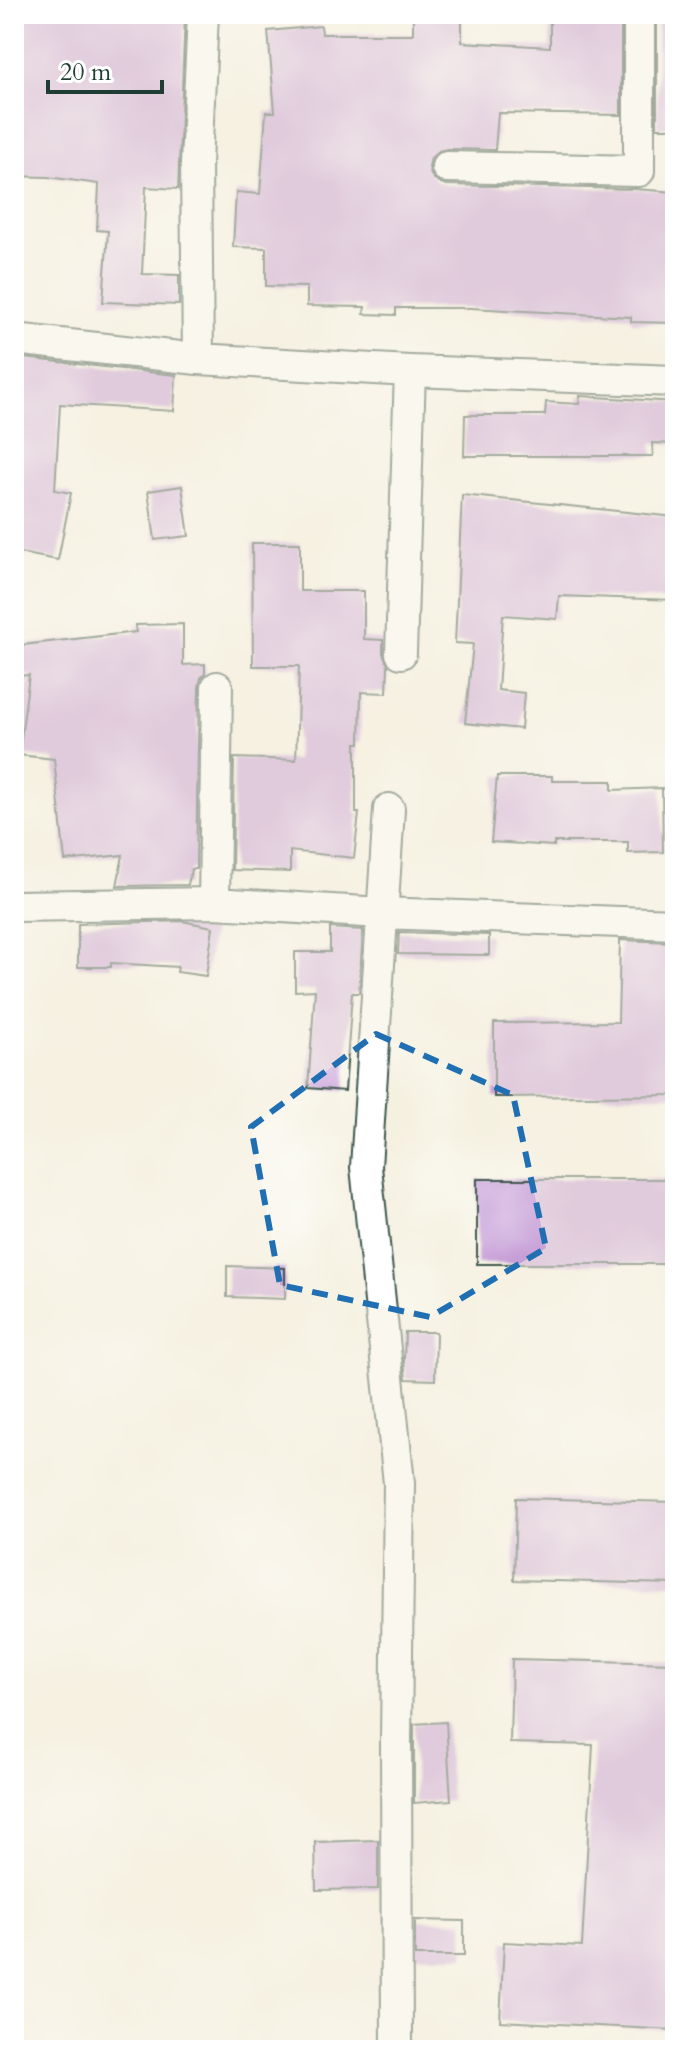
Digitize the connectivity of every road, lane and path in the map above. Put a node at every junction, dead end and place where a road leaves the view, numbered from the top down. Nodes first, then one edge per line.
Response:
1 (203, 14) edge
2 (639, 14) edge
3 (447, 167) dead end
4 (14, 339) edge
5 (198, 359) junction
6 (410, 371) junction
7 (675, 381) edge
8 (401, 653) dead end
9 (217, 687) dead end
10 (389, 809) dead end
11 (214, 903) junction
12 (14, 906) edge
13 (382, 913) junction
14 (675, 924) edge
15 (397, 2050) edge

1 - 5 street
2 - 3 street
4 - 5 street
5 - 6 street
6 - 7 street
6 - 8 street
9 - 11 street
10 - 13 street
11 - 12 street
11 - 13 street
13 - 14 street
13 - 15 street

